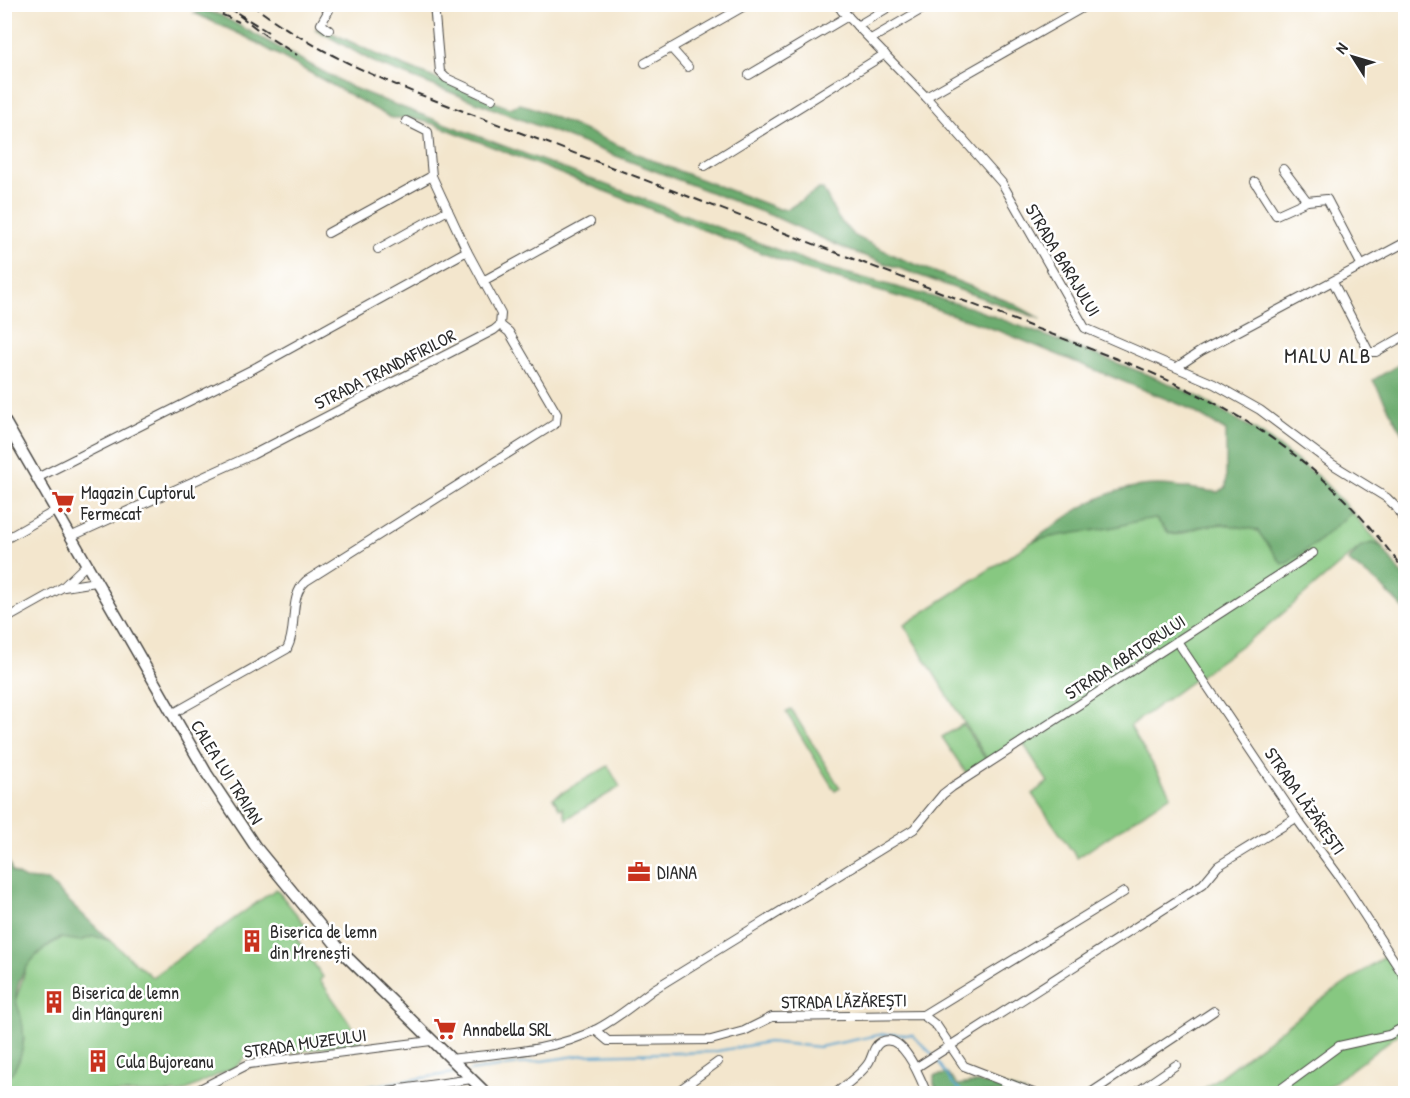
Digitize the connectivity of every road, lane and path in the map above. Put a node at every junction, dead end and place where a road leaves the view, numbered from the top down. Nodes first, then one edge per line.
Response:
1 (320, 4) edge
2 (434, 4) edge
3 (748, 4) edge
4 (853, 4) edge
5 (894, 4) edge
6 (931, 4) edge
7 (1089, 4) edge
8 (842, 10) edge
9 (857, 26) junction
10 (329, 30) dead end
11 (871, 39) junction
12 (671, 48) junction
13 (885, 54) junction
14 (645, 63) dead end
15 (688, 67) dead end
16 (749, 75) dead end
17 (926, 97) junction
18 (492, 99) dead end
19 (406, 121) dead end
20 (705, 166) dead end
21 (1283, 169) dead end
22 (432, 176) junction
23 (1255, 182) dead end
24 (1307, 201) junction
25 (448, 210) junction
26 (590, 222) dead end
27 (328, 233) dead end
28 (1406, 242) edge
29 (378, 249) dead end
30 (467, 251) junction
31 (1362, 266) junction
32 (483, 281) junction
33 (1333, 282) junction
34 (500, 325) junction
35 (1406, 335) edge
36 (1177, 367) junction
37 (4, 420) edge
38 (37, 478) junction
39 (1406, 501) edge
40 (1396, 507) junction
41 (56, 511) junction
42 (1406, 523) edge
43 (70, 537) junction
44 (4, 540) edge
45 (1313, 553) dead end
46 (86, 565) junction
47 (96, 582) junction
48 (63, 587) junction
49 (4, 620) edge
50 (1177, 641) junction
51 (172, 714) junction
52 (1296, 818) junction
53 (1124, 892) dead end
54 (1406, 979) edge
55 (1214, 1011) dead end
56 (923, 1015) junction
57 (1406, 1026) edge
58 (595, 1030) junction
59 (430, 1041) junction
60 (948, 1046) junction
61 (450, 1059) junction
62 (718, 1062) dead end
63 (1176, 1065) dead end
64 (917, 1067) junction
65 (470, 1078) junction
66 (393, 1092) edge
67 (190, 1094) edge
68 (371, 1094) edge
69 (487, 1094) edge
70 (674, 1094) edge
71 (835, 1094) edge
72 (927, 1094) edge
73 (1036, 1094) edge
74 (1089, 1094) edge
75 (1134, 1094) edge
76 (1274, 1094) edge

1 - 10 street
2 - 18 street
3 - 12 street
4 - 8 street
5 - 9 street
6 - 11 street
7 - 17 street
8 - 9 street, STRADA BARAJULUI
8 - 16 street
9 - 11 street, STRADA BARAJULUI
11 - 13 street, STRADA BARAJULUI
12 - 14 street
12 - 15 street
13 - 17 street, STRADA BARAJULUI
13 - 20 street
17 - 36 street, STRADA BARAJULUI
19 - 22 street
21 - 24 street
22 - 25 street
22 - 27 street
23 - 24 street
24 - 31 street
25 - 29 street
25 - 30 street
26 - 32 street
28 - 31 street
30 - 32 street
30 - 38 street
31 - 33 street
32 - 34 street
33 - 35 street
33 - 36 street
34 - 43 street, STRADA TRANDAFIRILOR
34 - 51 street
36 - 40 street, STRADA BARAJULUI
37 - 38 highway, CALEA LUI TRAIAN
38 - 41 highway, CALEA LUI TRAIAN
39 - 40 street
40 - 42 street, STRADA BARAJULUI
41 - 43 highway, CALEA LUI TRAIAN
41 - 44 street
43 - 46 highway, CALEA LUI TRAIAN
45 - 50 street, STRADA ABATORULUI
46 - 47 highway, CALEA LUI TRAIAN
46 - 48 street
47 - 48 street
47 - 51 highway, CALEA LUI TRAIAN
48 - 49 street
50 - 52 street, STRADA LĂZĂREȘTI
50 - 58 street, STRADA ABATORULUI
51 - 59 highway, CALEA LUI TRAIAN
52 - 54 street, STRADA LĂZĂREȘTI
52 - 60 street
53 - 56 street
55 - 74 street
56 - 58 street, STRADA LĂZĂREȘTI
56 - 60 street, STRADA LĂZĂREȘTI
57 - 76 street
58 - 61 street, STRADA ABATORULUI
59 - 61 highway, CALEA LUI TRAIAN
59 - 67 street, STRADA MUZEULUI
60 - 64 street
60 - 73 street, STRADA LĂZĂREȘTI
61 - 65 highway, CALEA LUI TRAIAN
62 - 70 street
63 - 75 street
64 - 71 street
64 - 72 street
65 - 66 street
65 - 69 highway, CALEA LUI TRAIAN
66 - 68 street

